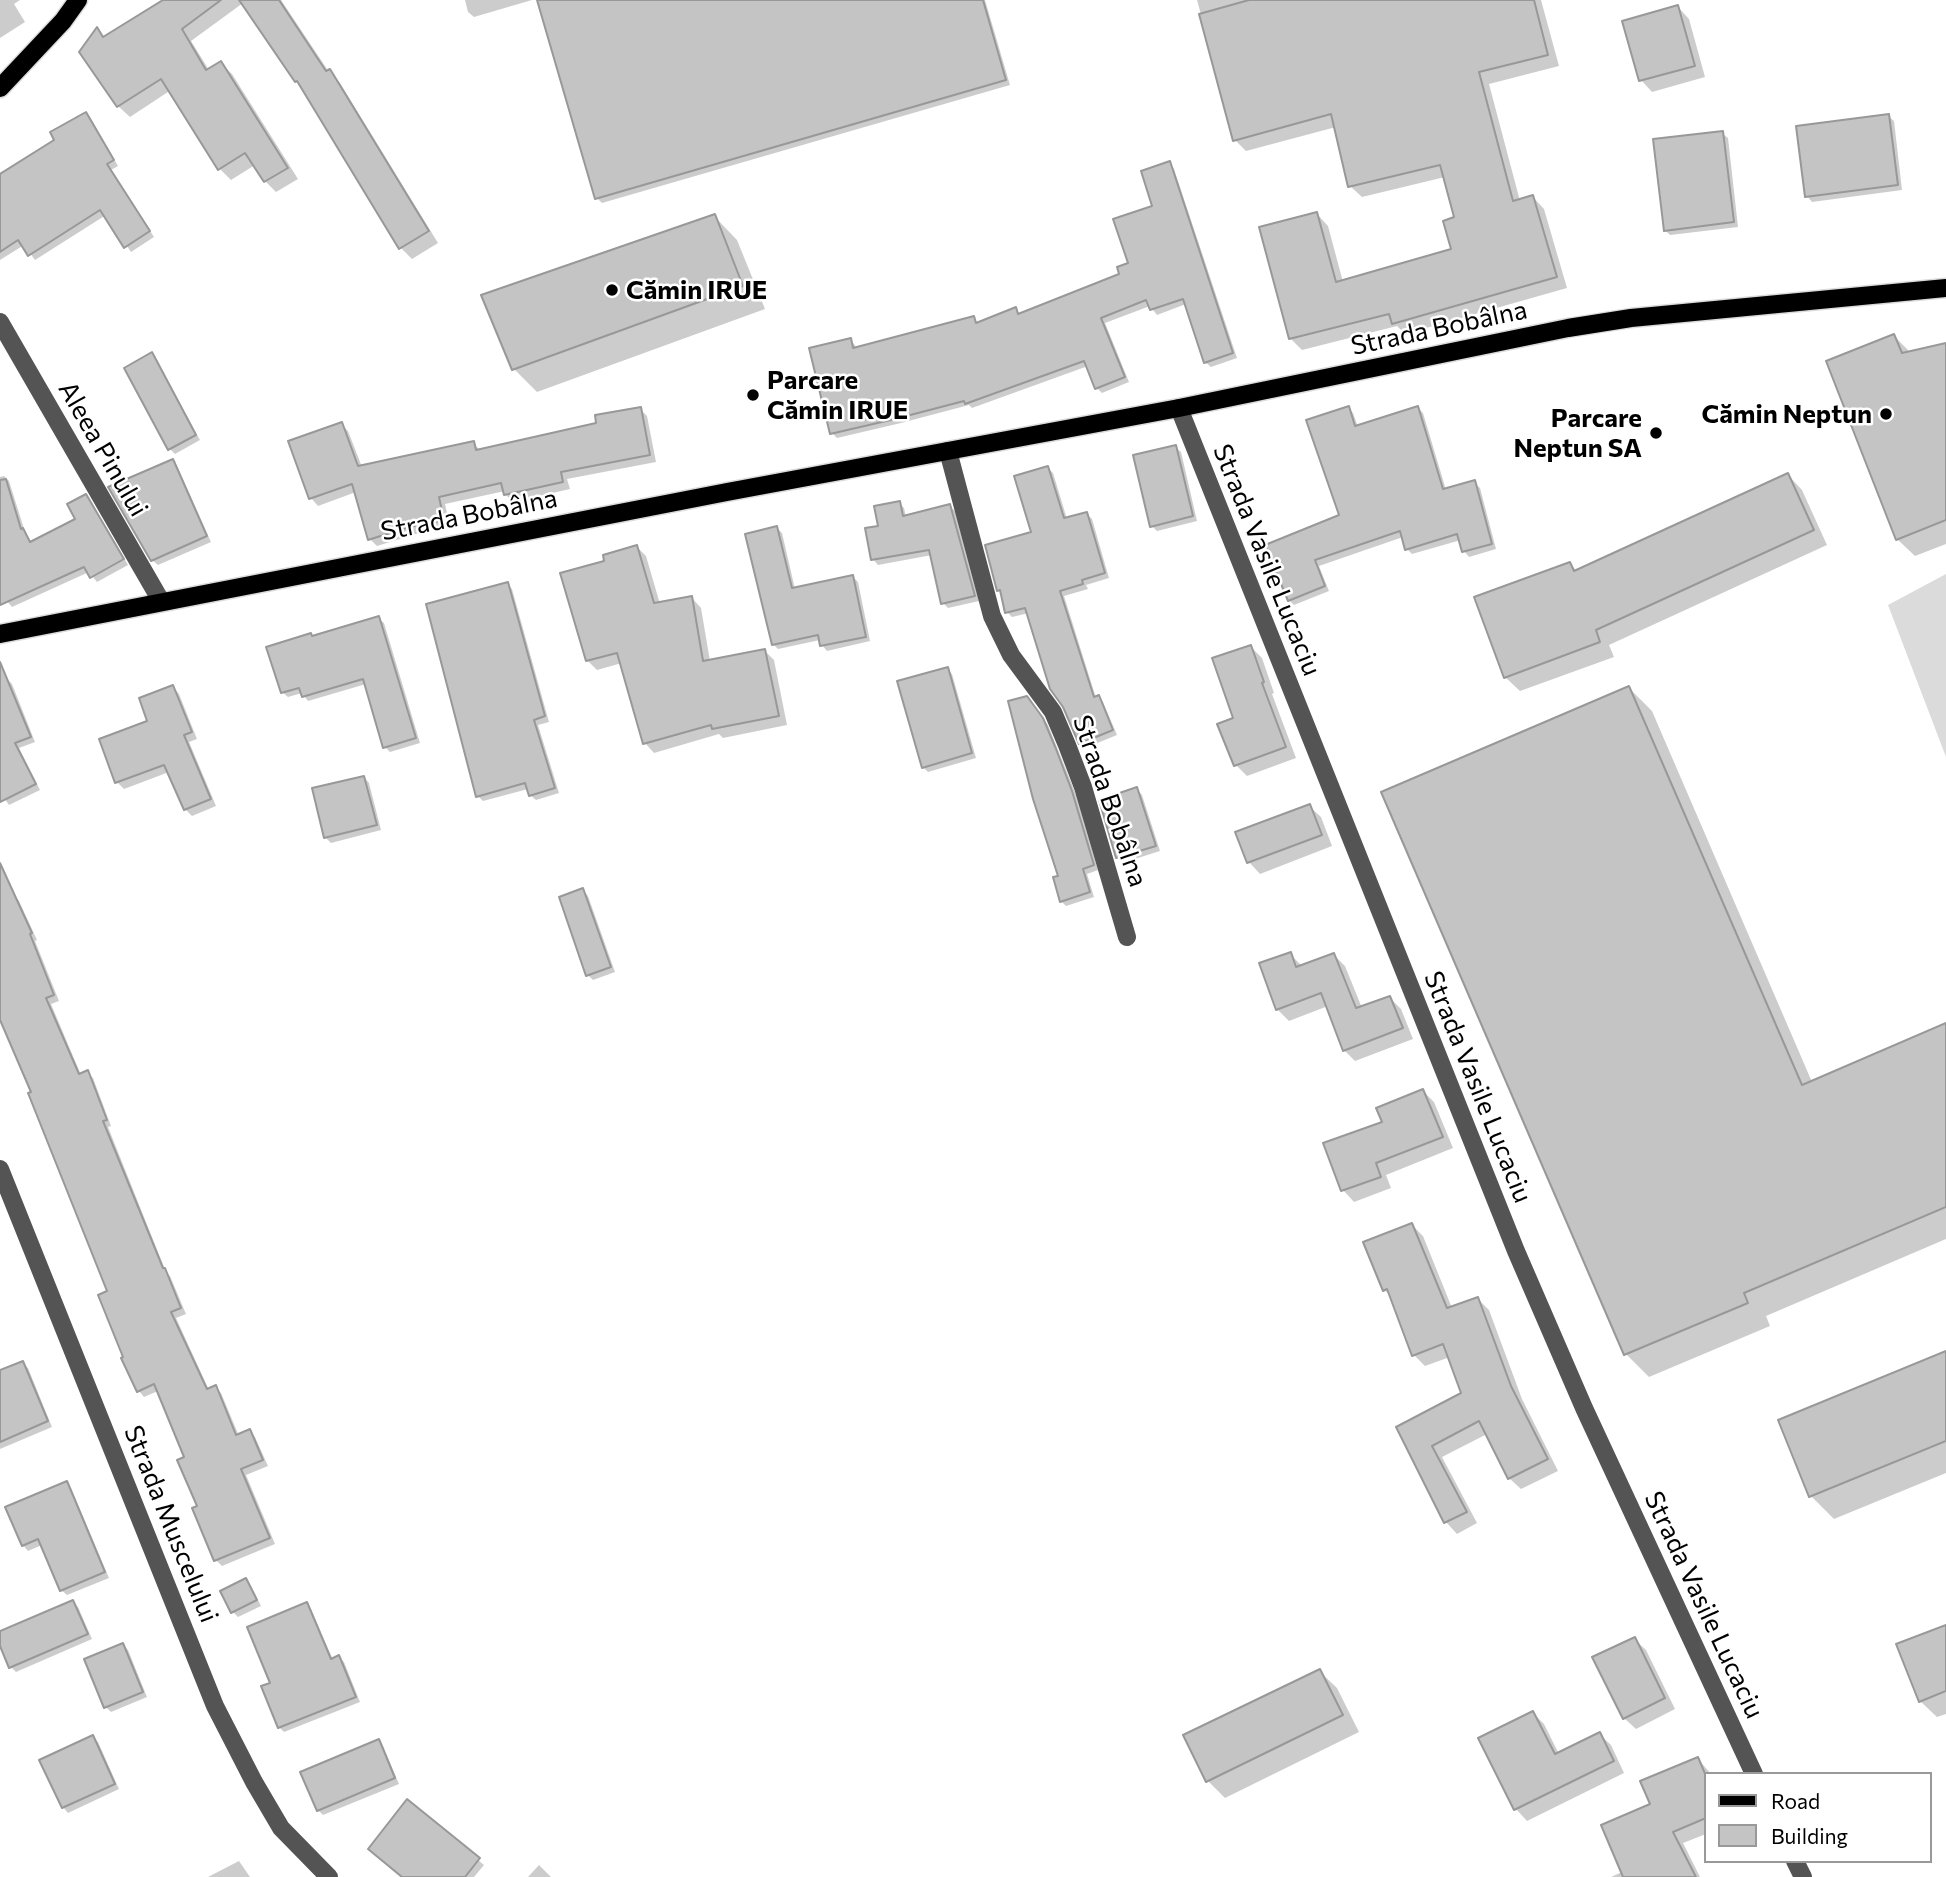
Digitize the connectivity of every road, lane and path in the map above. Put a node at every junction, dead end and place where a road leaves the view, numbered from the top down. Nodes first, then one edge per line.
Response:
1 (78, 0) edge
2 (0, 88) edge
3 (1946, 288) edge
4 (0, 322) edge
5 (1179, 408) junction
6 (948, 451) junction
7 (161, 601) junction
8 (0, 634) edge
9 (1127, 937) dead end
10 (0, 1169) edge
11 (1753, 1772) edge
12 (328, 1877) edge

1 - 2 main road
3 - 5 main road, Strada Bobâlna
4 - 7 street, Aleea Pinului
5 - 6 main road, Strada Bobâlna
5 - 11 street, Strada Vasile Lucaciu
6 - 7 main road, Strada Bobâlna
6 - 9 street, Strada Bobâlna
7 - 8 main road, Strada Bobâlna
10 - 12 street, Strada Muscelului

